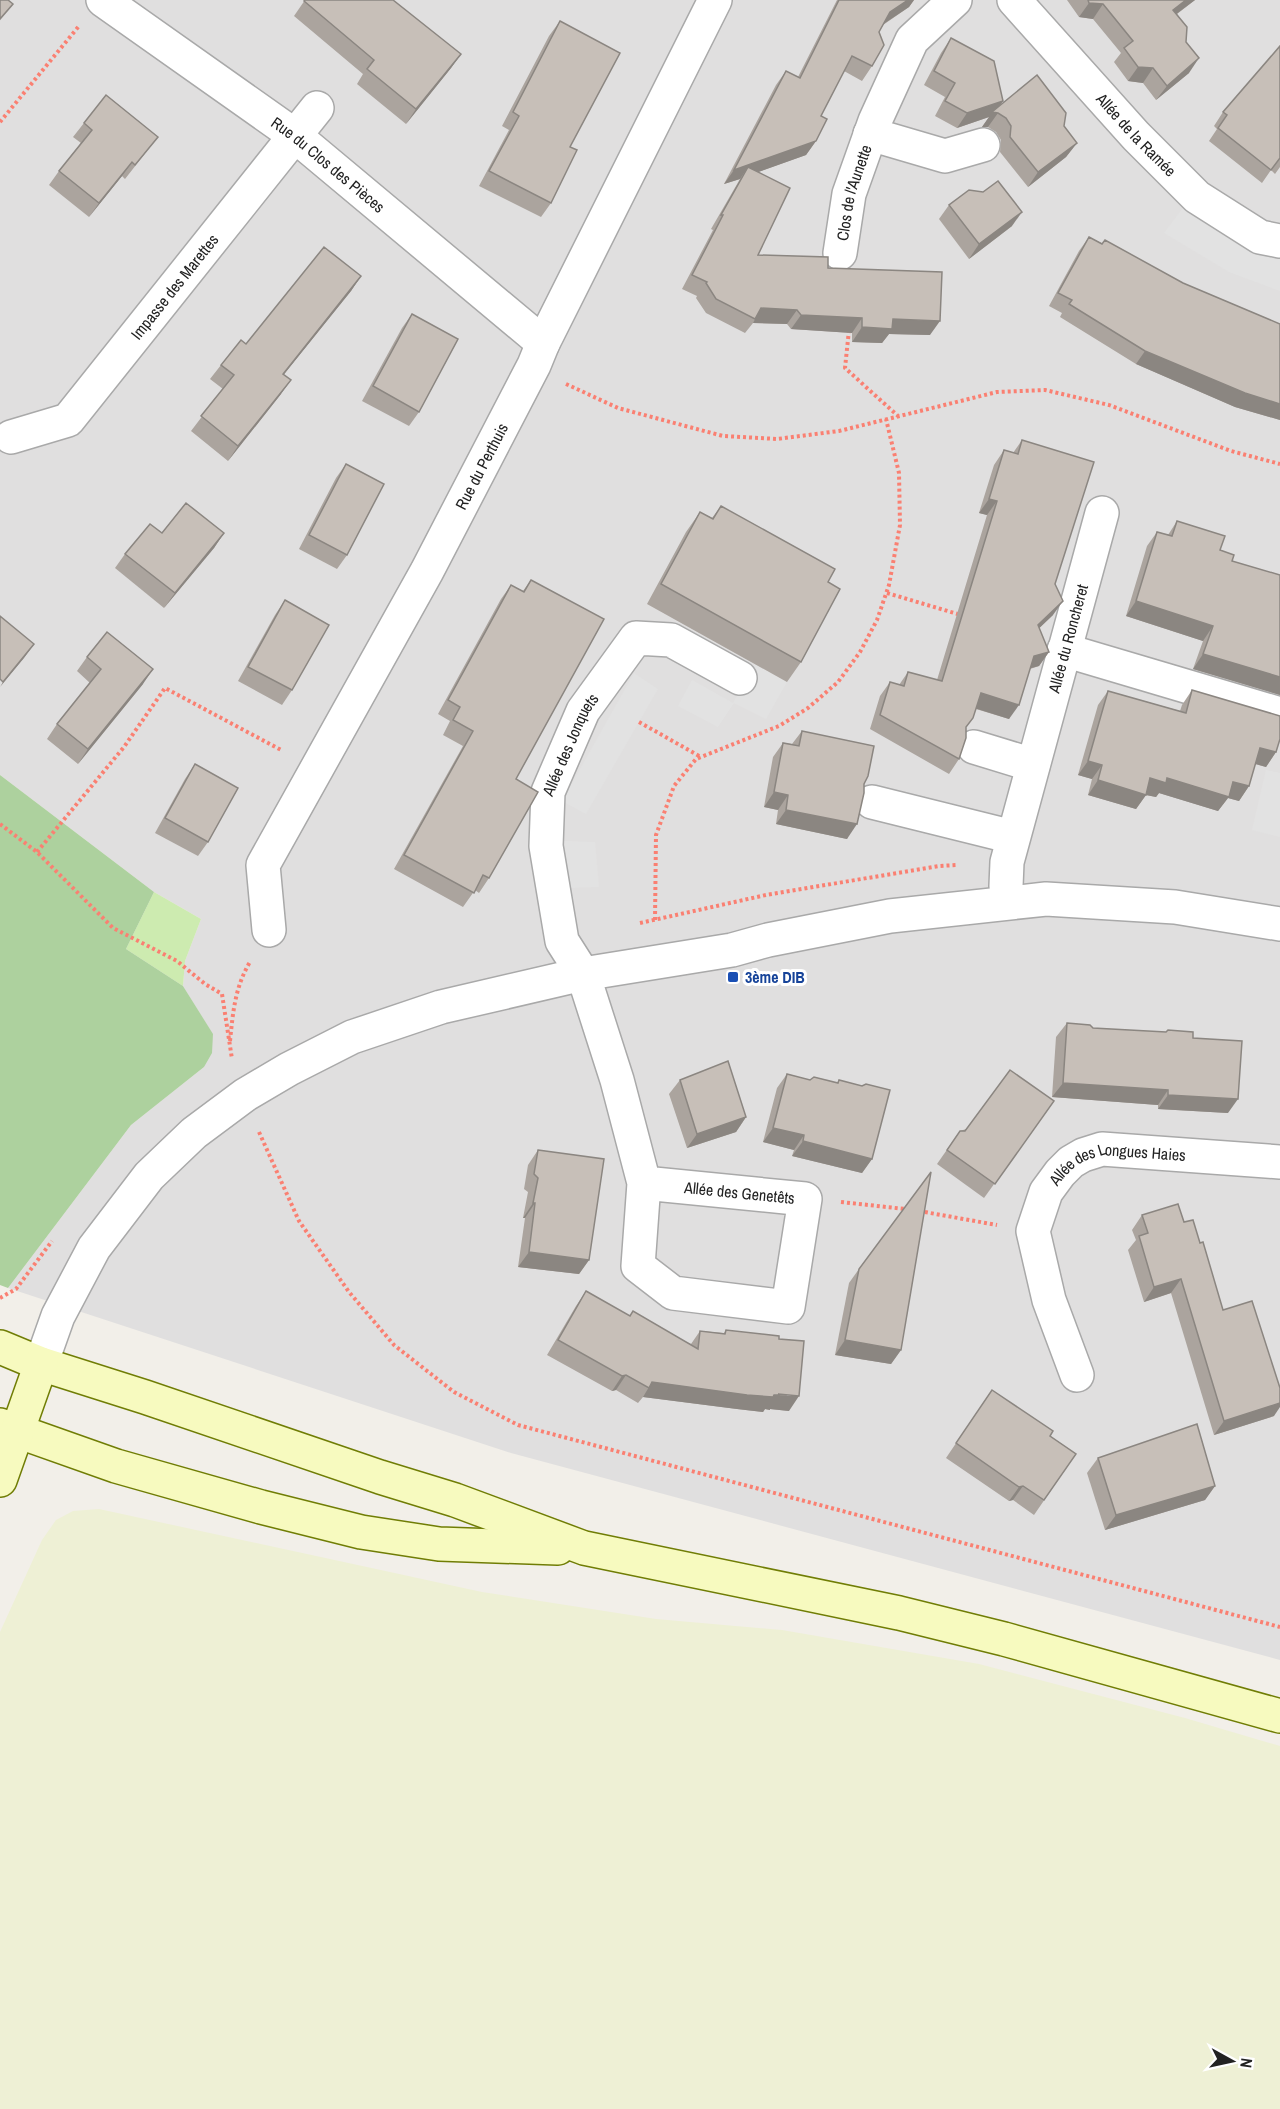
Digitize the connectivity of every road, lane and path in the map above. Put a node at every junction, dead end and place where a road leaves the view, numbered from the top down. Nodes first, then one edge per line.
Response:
1 (716, 0) edge
2 (955, 0) edge
3 (1014, 0) edge
4 (94, 9) edge
5 (317, 108) dead end
6 (0, 122) edge
7 (870, 134) junction
8 (294, 135) junction
9 (983, 145) dead end
10 (1280, 241) edge
11 (840, 253) dead end
12 (850, 321) edge
13 (539, 354) junction
14 (898, 416) junction
15 (886, 418) junction
16 (11, 437) dead end
17 (1280, 464) edge
18 (1102, 513) dead end
19 (887, 592) junction
20 (965, 616) edge
21 (1064, 650) junction
22 (740, 678) dead end
23 (1280, 714) edge
24 (639, 722) dead end
25 (974, 747) dead end
26 (701, 757) junction
27 (1033, 765) junction
28 (316, 768) junction
29 (872, 802) dead end
30 (0, 824) edge
31 (1013, 837) junction
32 (37, 852) junction
33 (1009, 902) junction
34 (655, 920) dead end
35 (1280, 924) edge
36 (269, 930) joint
37 (583, 974) junction
38 (230, 1051) junction
39 (232, 1060) dead end
40 (256, 1125) dead end
41 (1280, 1162) edge
42 (644, 1183) junction
43 (805, 1199) junction
44 (1033, 1231) junction
45 (26, 1277) dead end
46 (0, 1298) edge
47 (0, 1347) edge
48 (41, 1364) junction
49 (1077, 1375) dead end
50 (8, 1428) edge
51 (0, 1480) edge
52 (584, 1548) junction
53 (1280, 1627) edge
54 (1280, 1716) edge

1 - 13 street, Rue du Perthuis
2 - 7 street, Clos de l'Aunette
3 - 10 street, Allée de la Ramée
4 - 6 path
4 - 8 street, Rue du Clos des Pièces
5 - 8 street, Impasse des Marettes
7 - 9 street, Clos de l'Aunette
7 - 11 street, Clos de l'Aunette
8 - 13 street, Rue du Clos des Pièces
8 - 16 street, Impasse des Marettes
12 - 14 path
13 - 15 path
13 - 28 street, Rue du Perthuis
14 - 15 path
14 - 17 path
15 - 19 path
18 - 21 street, Allée du Roncheret
19 - 20 path
19 - 26 path
21 - 23 street
21 - 27 street, Allée du Roncheret
22 - 37 street, Allée des Jonquets
24 - 26 path
25 - 27 street
26 - 34 path
27 - 31 street, Allée du Roncheret
28 - 32 path
28 - 36 street, Rue du Perthuis
29 - 31 street
30 - 32 path
31 - 33 street, Allée du Roncheret
32 - 38 path
33 - 35 street
33 - 37 street
36 - 38 path
37 - 42 street, Allée des Genetêts
37 - 48 street
38 - 39 path
40 - 53 path
41 - 44 street, Allée des Longues Haies
42 - 43 street, Allée des Genetêts
42 - 43 street, Allée des Genetêts
43 - 44 path
44 - 49 street
45 - 46 path
47 - 48 main road
48 - 50 main road
48 - 52 main road
50 - 51 main road
50 - 52 main road
52 - 54 main road

